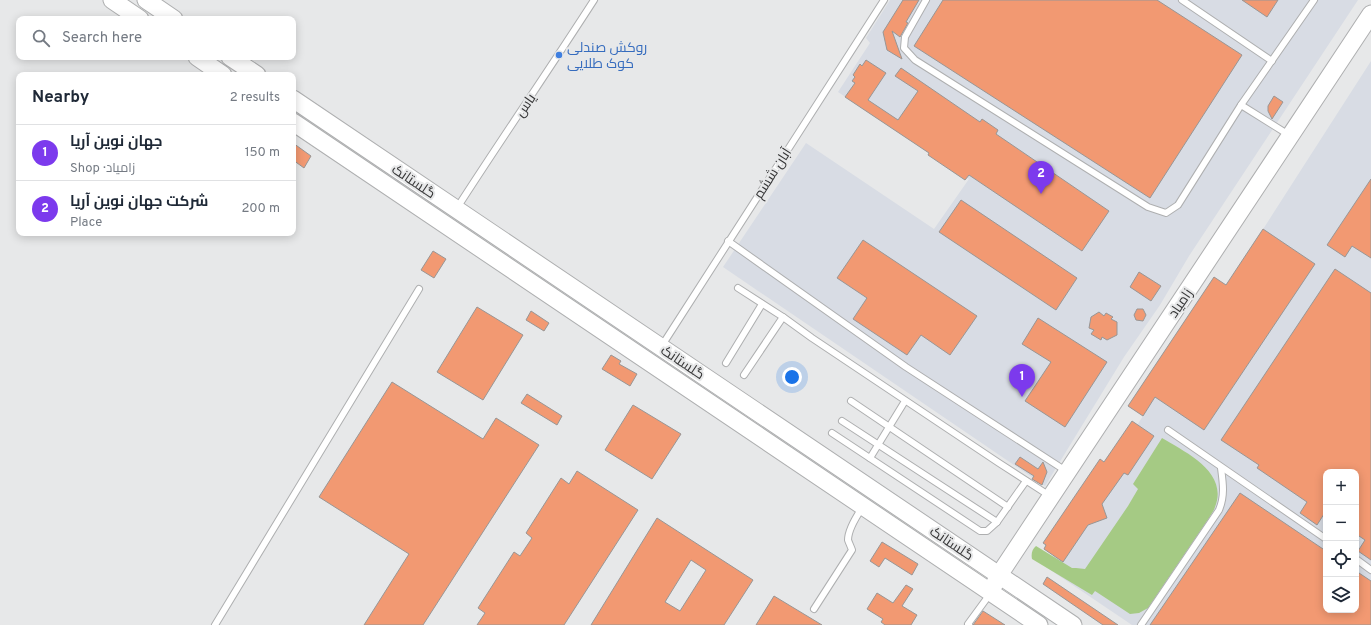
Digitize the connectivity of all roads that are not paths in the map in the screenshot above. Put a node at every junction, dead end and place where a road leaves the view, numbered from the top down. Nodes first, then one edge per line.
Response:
1 (112, 0) edge
2 (146, 0) edge
3 (594, 0) edge
4 (884, 0) edge
5 (926, 0) edge
6 (1182, 0) edge
7 (1314, 0) edge
8 (1371, 14) edge
9 (136, 16) edge
10 (170, 16) edge
11 (201, 60) edge
12 (234, 60) edge
13 (1272, 61) junction
14 (219, 72) edge
15 (252, 72) edge
16 (296, 101) edge
17 (1241, 105) junction
18 (296, 124) edge
19 (1290, 136) junction
20 (457, 210) junction
21 (728, 241) junction
22 (738, 288) dead end
23 (419, 289) dead end
24 (762, 304) junction
25 (783, 317) junction
26 (660, 347) junction
27 (726, 363) dead end
28 (744, 375) dead end
29 (851, 401) dead end
30 (905, 401) junction
31 (842, 421) dead end
32 (889, 427) junction
33 (1168, 430) dead end
34 (832, 433) dead end
35 (878, 445) junction
36 (870, 458) junction
37 (1221, 468) junction
38 (1068, 472) junction
39 (1026, 481) junction
40 (1052, 497) junction
41 (863, 507) junction
42 (1008, 507) junction
43 (997, 522) junction
44 (1323, 537) edge
45 (1359, 561) edge
46 (1371, 570) edge
47 (999, 575) junction
48 (991, 593) junction
49 (814, 610) dead end
50 (215, 625) edge
51 (969, 625) edge
52 (1039, 625) edge
53 (1073, 625) edge
54 (1141, 625) edge

1 - 9 street
2 - 10 street
3 - 20 lane, یاس
4 - 21 lane, آبان ششم
5 - 17 lane
6 - 13 lane
7 - 13 lane
8 - 19 street, زامیاد
11 - 14 street
12 - 15 street
13 - 17 lane
16 - 20 street, گلستانک
17 - 19 lane
18 - 41 street, گلستانک
19 - 38 street, زامیاد
20 - 26 street, گلستانک
21 - 26 lane, آبان ششم
21 - 38 lane
22 - 24 lane
23 - 50 lane
24 - 25 lane
24 - 27 lane
25 - 28 lane
25 - 30 lane
26 - 47 street, گلستانک
29 - 32 lane
30 - 32 lane
30 - 39 lane
31 - 35 lane
32 - 35 lane
32 - 42 lane
33 - 37 lane
34 - 36 lane
35 - 36 lane
35 - 43 lane
36 - 43 lane
37 - 44 lane
37 - 54 lane
38 - 40 street, زامیاد
39 - 40 lane
39 - 42 lane
40 - 47 street, زامیاد
41 - 48 street, گلستانک
41 - 49 lane
42 - 43 lane
45 - 46 lane
47 - 48 street, زامیاد
47 - 53 street, گلستانک
48 - 51 lane
48 - 52 street, گلستانک

